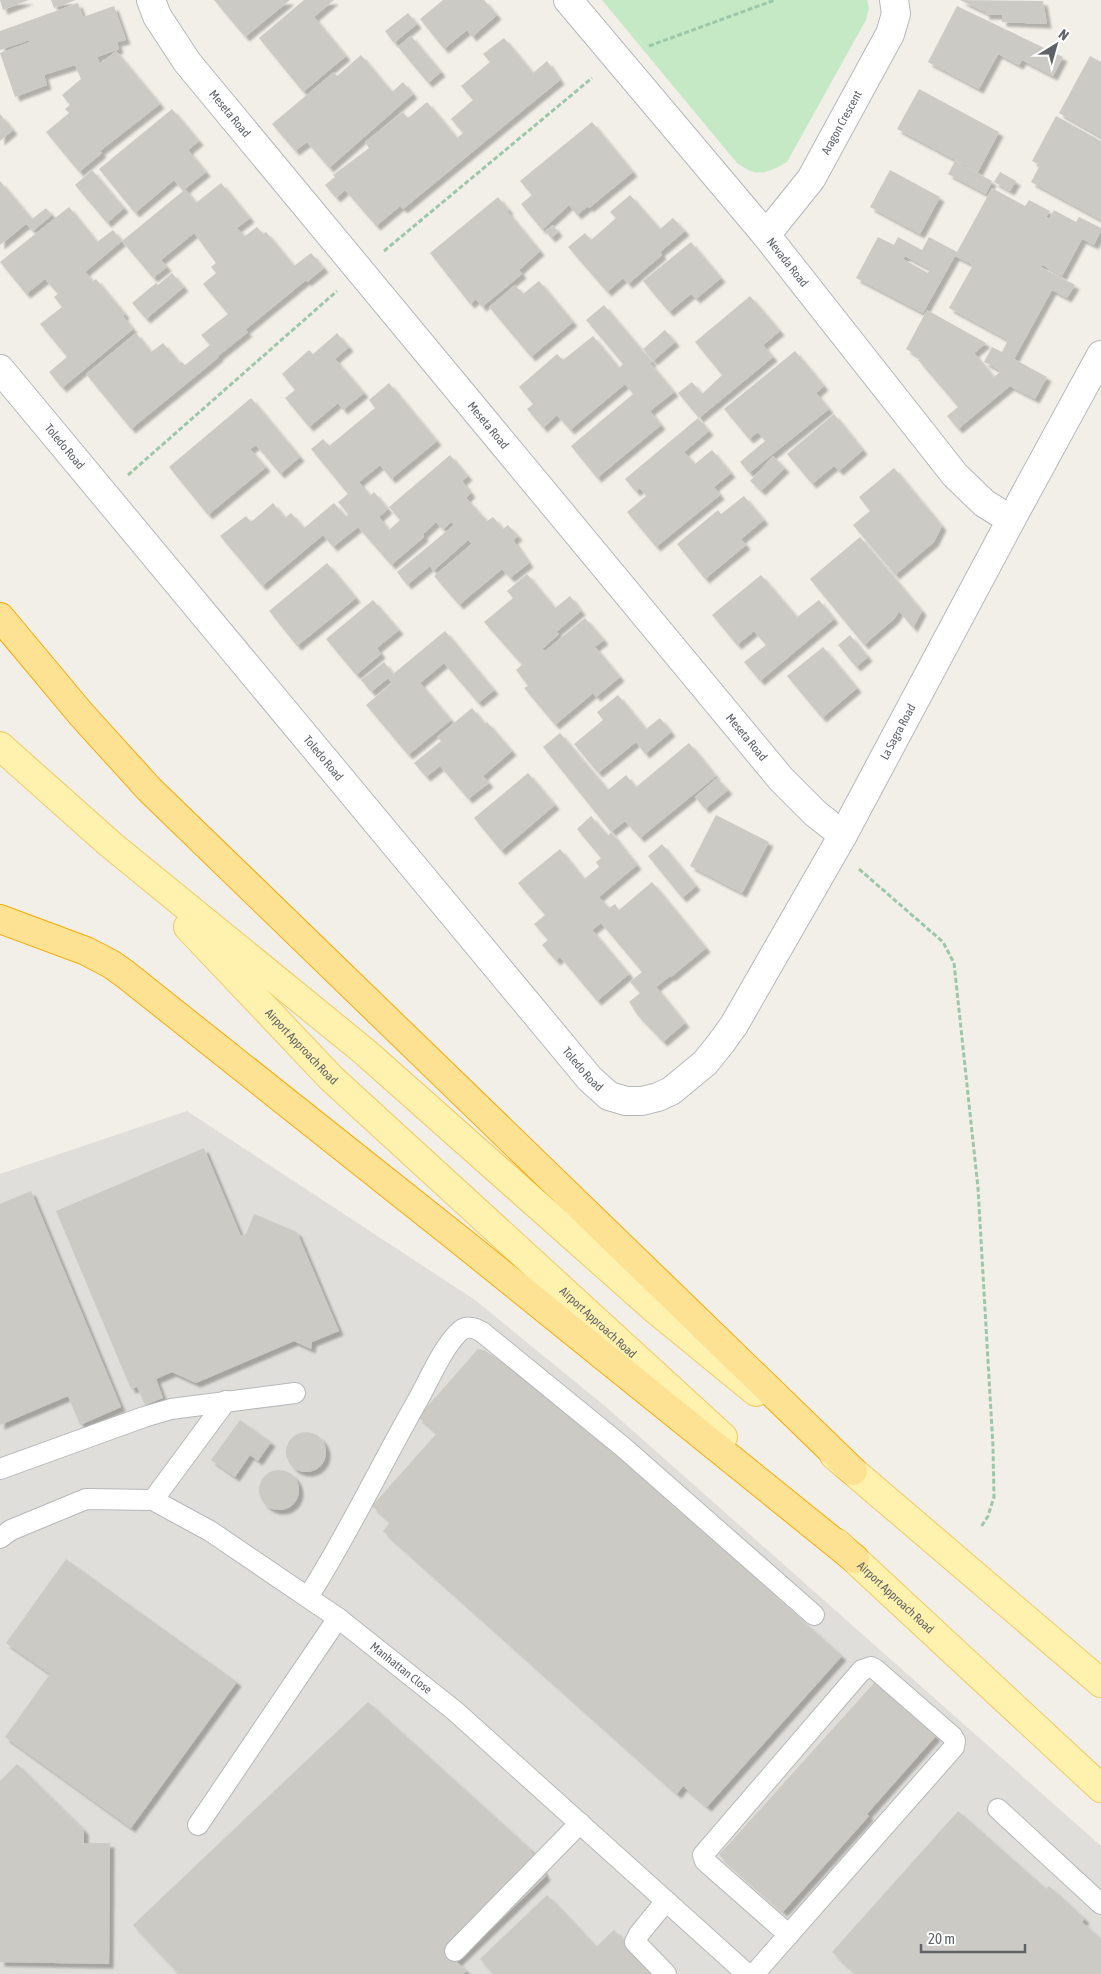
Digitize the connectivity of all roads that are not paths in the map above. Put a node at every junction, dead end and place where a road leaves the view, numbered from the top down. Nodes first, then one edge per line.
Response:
1 (151, 0) edge
2 (568, 0) edge
3 (894, 0) edge
4 (766, 235) junction
5 (1101, 356) edge
6 (0, 369) edge
7 (1011, 520) junction
8 (0, 617) edge
9 (0, 746) edge
10 (838, 843) junction
11 (110, 844) junction
12 (0, 919) edge
13 (670, 1091) joint
14 (295, 1393) dead end
15 (226, 1401) junction
16 (0, 1469) edge
17 (853, 1471) junction
18 (153, 1500) junction
19 (0, 1538) edge
20 (855, 1560) junction
21 (308, 1597) junction
22 (814, 1615) dead end
23 (338, 1618) junction
24 (1101, 1683) edge
25 (1101, 1788) edge
26 (998, 1809) dead end
27 (580, 1823) junction
28 (198, 1825) dead end
29 (666, 1901) junction
30 (1101, 1904) edge
31 (789, 1935) junction
32 (455, 1951) dead end
33 (666, 1974) edge
34 (748, 1974) edge
35 (754, 1974) edge

1 - 10 street, Meseta Road
2 - 4 street, Nevada Road
3 - 4 street, Aragon Crescent
4 - 7 street, Nevada Road
5 - 7 street, La Sagra Road
6 - 13 street, Toledo Road
7 - 10 street, La Sagra Road
8 - 17 highway
9 - 11 main road, Airport Approach Road
10 - 13 street, La Sagra Road
11 - 17 main road, Airport Approach Road
11 - 20 main road, Airport Approach Road
12 - 20 highway
14 - 15 lane
15 - 16 lane
15 - 18 lane
17 - 24 main road, Airport Approach Road
18 - 19 lane, Manhattan Close
18 - 21 lane, Manhattan Close
20 - 25 main road, Airport Approach Road
21 - 22 lane
21 - 23 lane, Manhattan Close
23 - 27 lane, Manhattan Close
23 - 28 lane
26 - 30 lane
27 - 29 lane, Manhattan Close
27 - 32 lane
29 - 33 lane
29 - 34 lane, Manhattan Close
31 - 31 lane
31 - 35 lane

